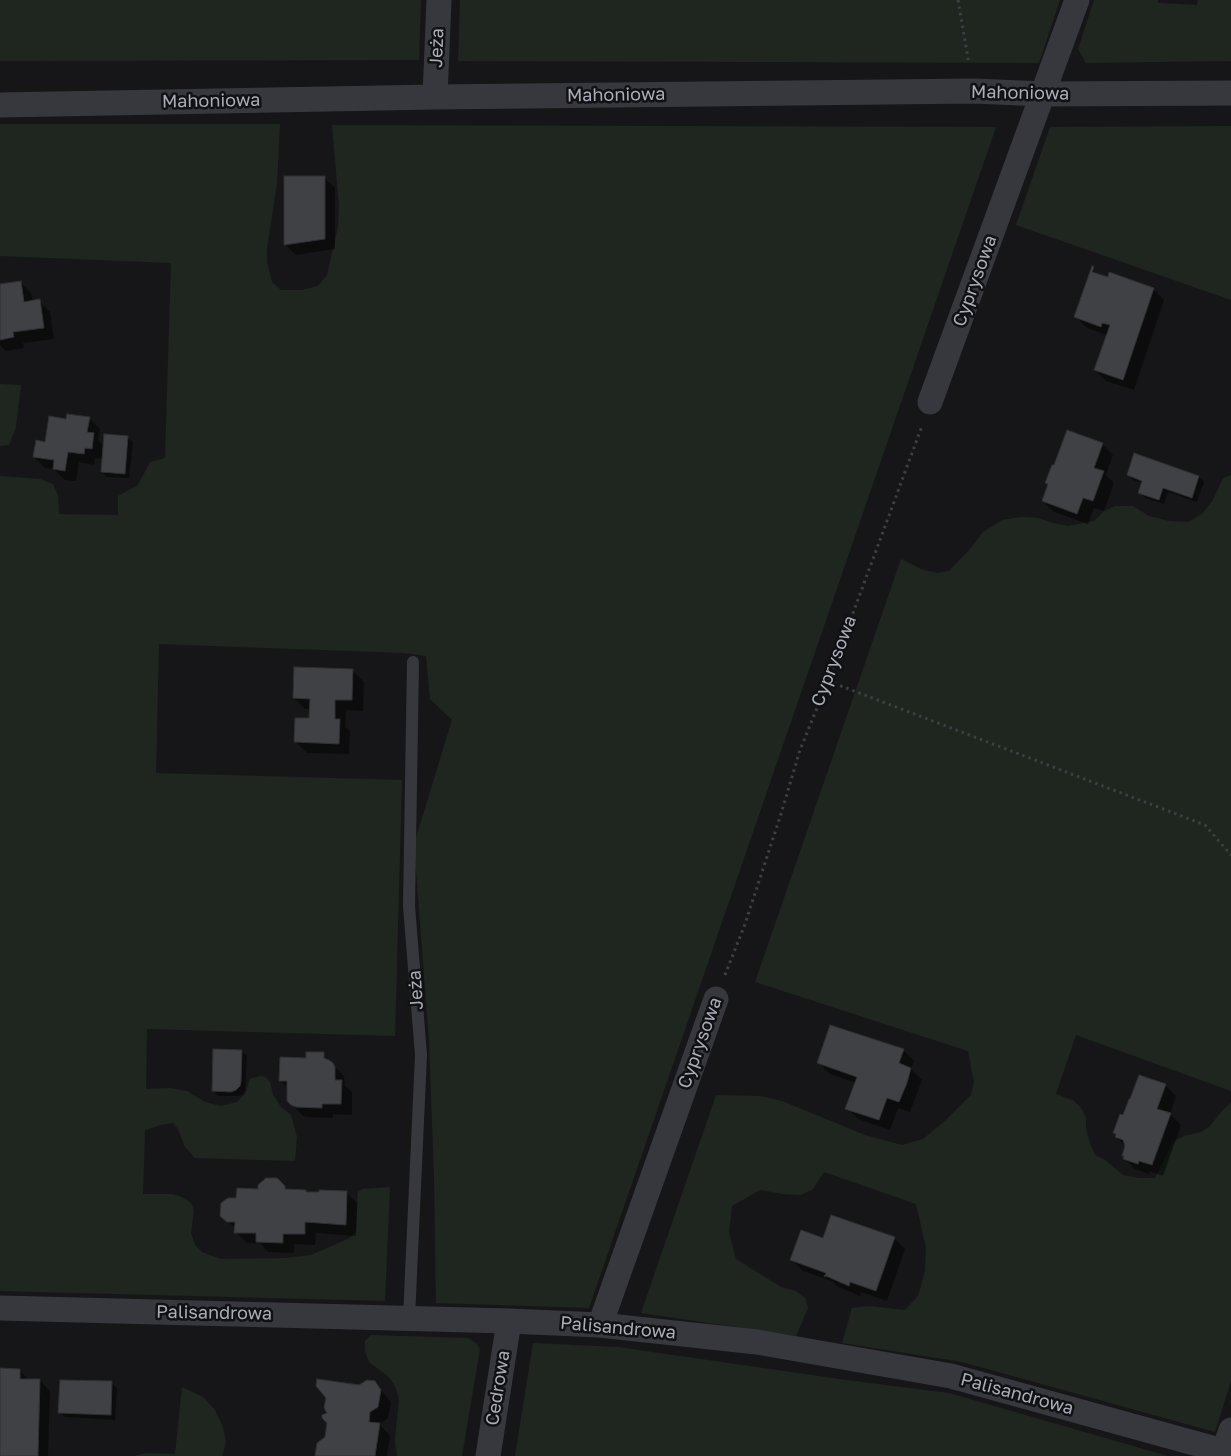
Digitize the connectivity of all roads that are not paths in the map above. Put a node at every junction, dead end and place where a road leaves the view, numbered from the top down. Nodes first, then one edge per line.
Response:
1 (439, 0) edge
2 (1076, 0) edge
3 (1231, 93) edge
4 (1043, 94) junction
5 (435, 97) junction
6 (0, 104) edge
7 (930, 402) road end
8 (413, 662) dead end
9 (716, 999) road end
10 (0, 1308) edge
11 (409, 1318) junction
12 (509, 1321) junction
13 (600, 1325) junction
14 (1225, 1446) edge
15 (488, 1456) edge

1 - 5 street, Jeża
2 - 4 street, Cyprysowa
3 - 4 street, Mahoniowa
4 - 5 street, Mahoniowa
4 - 7 street, Cyprysowa
5 - 6 street, Mahoniowa
8 - 11 lane, Jeża
9 - 13 street, Cyprysowa
10 - 11 street, Palisandrowa
11 - 12 street, Palisandrowa
12 - 13 street, Palisandrowa
12 - 15 street, Cedrowa
13 - 14 street, Palisandrowa

